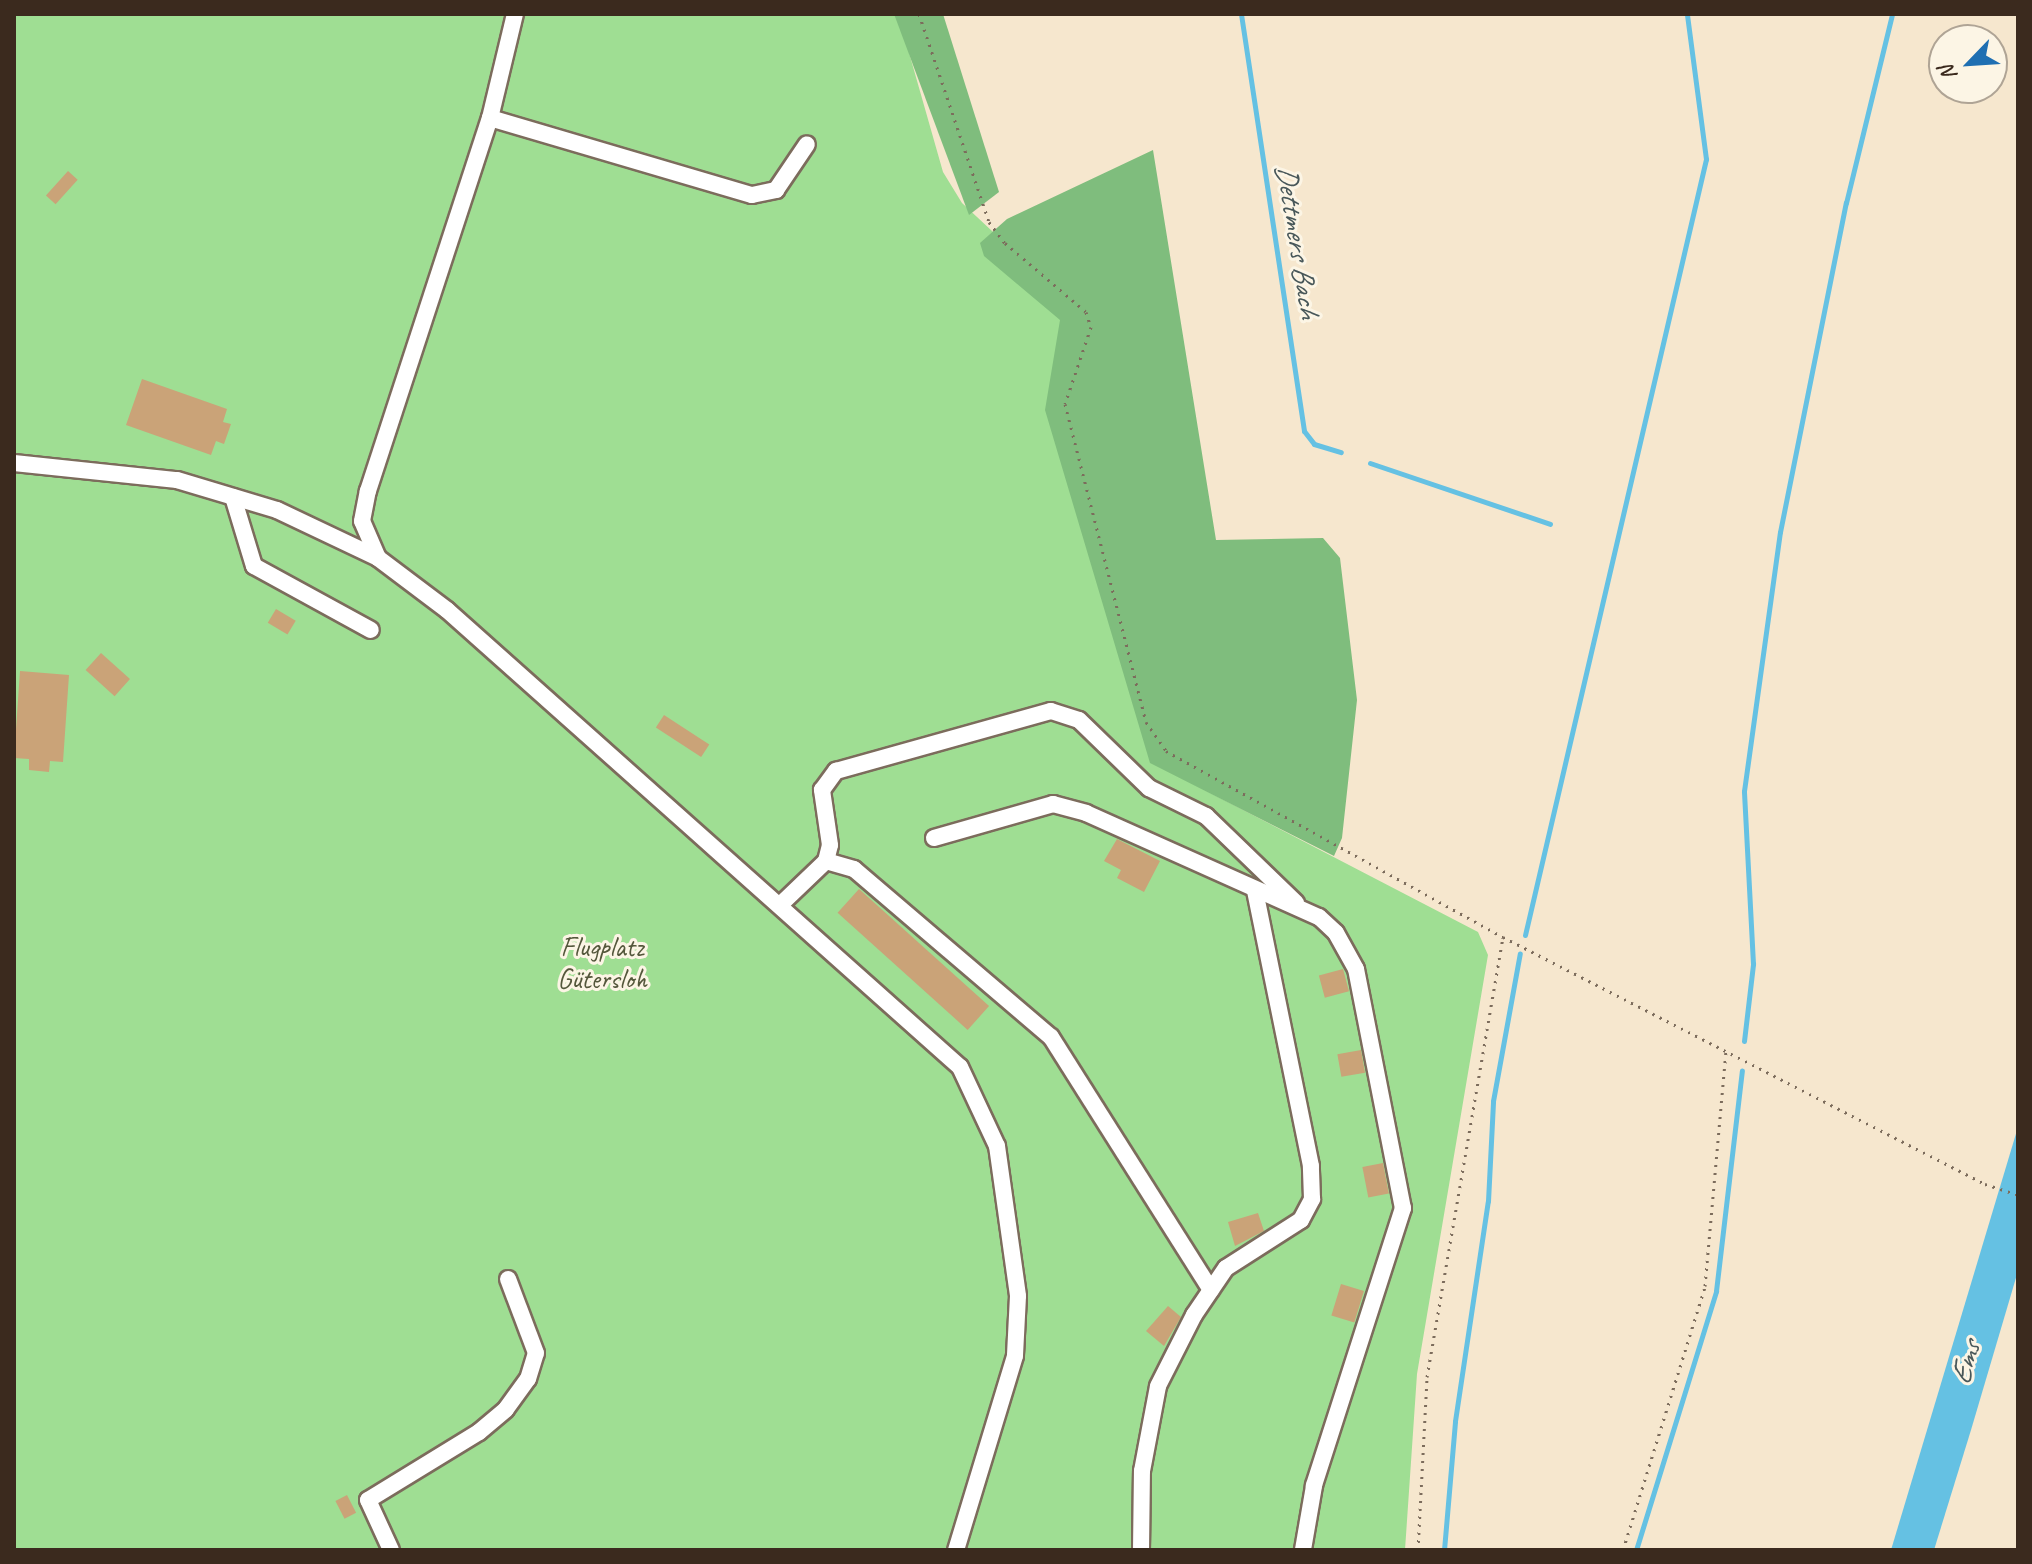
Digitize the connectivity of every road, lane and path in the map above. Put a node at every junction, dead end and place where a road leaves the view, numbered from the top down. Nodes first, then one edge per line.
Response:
1 (515, 14) edge
2 (919, 14) edge
3 (490, 118) junction
4 (807, 144) dead end
5 (14, 463) edge
6 (233, 497) junction
7 (378, 558) junction
8 (371, 630) dead end
9 (934, 838) dead end
10 (826, 861) junction
11 (1255, 891) junction
12 (780, 905) junction
13 (1302, 909) junction
14 (1503, 937) junction
15 (1726, 1050) junction
16 (2018, 1195) edge
17 (508, 1279) dead end
18 (1211, 1290) junction
19 (391, 1550) edge
20 (956, 1550) edge
21 (1141, 1550) edge
22 (1303, 1550) edge
23 (1418, 1550) edge
24 (1623, 1550) edge

1 - 3 lane
2 - 14 path
3 - 4 lane
3 - 7 lane
5 - 6 lane
6 - 7 lane
6 - 8 lane
7 - 12 lane
9 - 11 lane
10 - 12 lane
10 - 13 lane
10 - 18 lane
11 - 13 lane
11 - 18 lane
12 - 20 lane
13 - 22 lane
14 - 15 path
14 - 23 path
15 - 16 path
15 - 24 path
17 - 19 lane
18 - 21 lane

